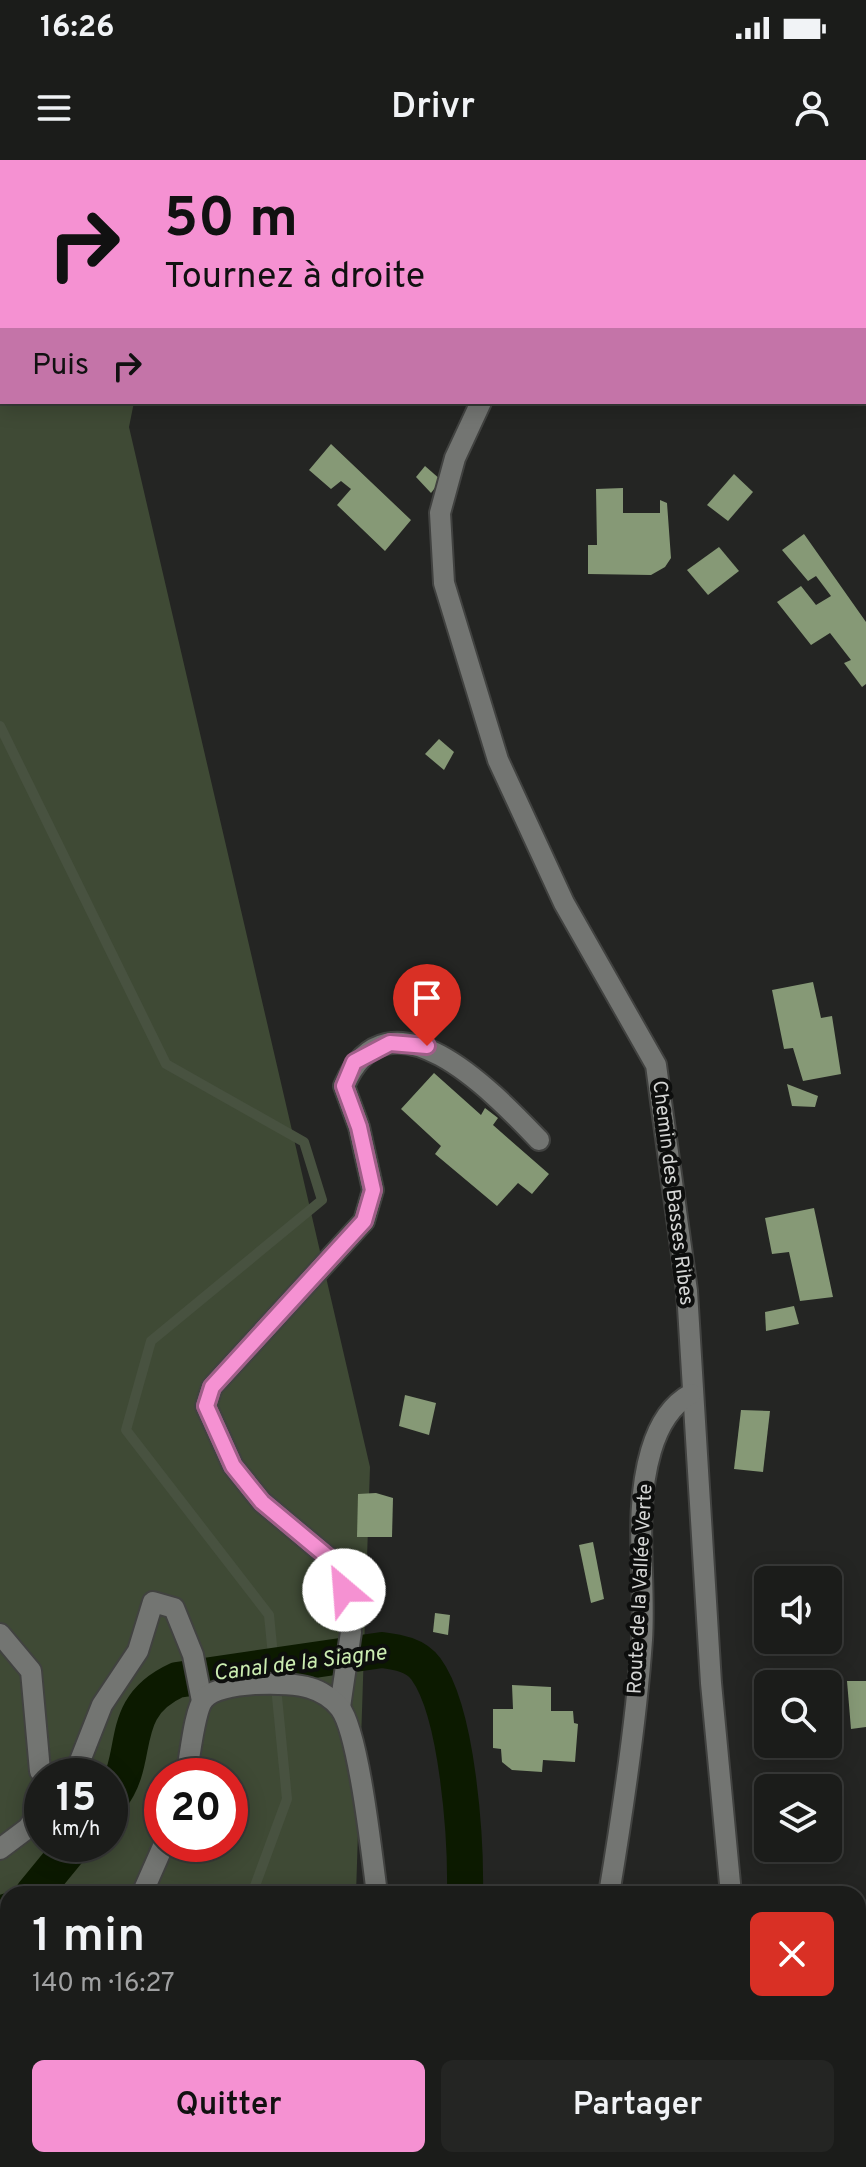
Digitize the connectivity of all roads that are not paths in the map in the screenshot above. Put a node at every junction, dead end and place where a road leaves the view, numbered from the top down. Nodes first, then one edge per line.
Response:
1 (480, 404) edge
2 (539, 1140) dead end
3 (691, 1394) junction
4 (0, 1634) edge
5 (202, 1701) junction
6 (340, 1707) junction
7 (39, 1758) edge
8 (81, 1758) edge
9 (190, 1758) edge
10 (24, 1831) edge
11 (0, 1849) edge
12 (156, 1862) edge
13 (146, 1886) edge
14 (376, 1886) edge
15 (610, 1886) edge
16 (730, 1886) edge

1 - 3 street, Chemin des Basses Ribes
2 - 6 street
3 - 15 street, Route de la Vallée Verte
3 - 16 street, Chemin des Basses Ribes
4 - 7 street
5 - 6 street
5 - 8 street
5 - 9 street
6 - 14 street
10 - 11 street
12 - 13 street

